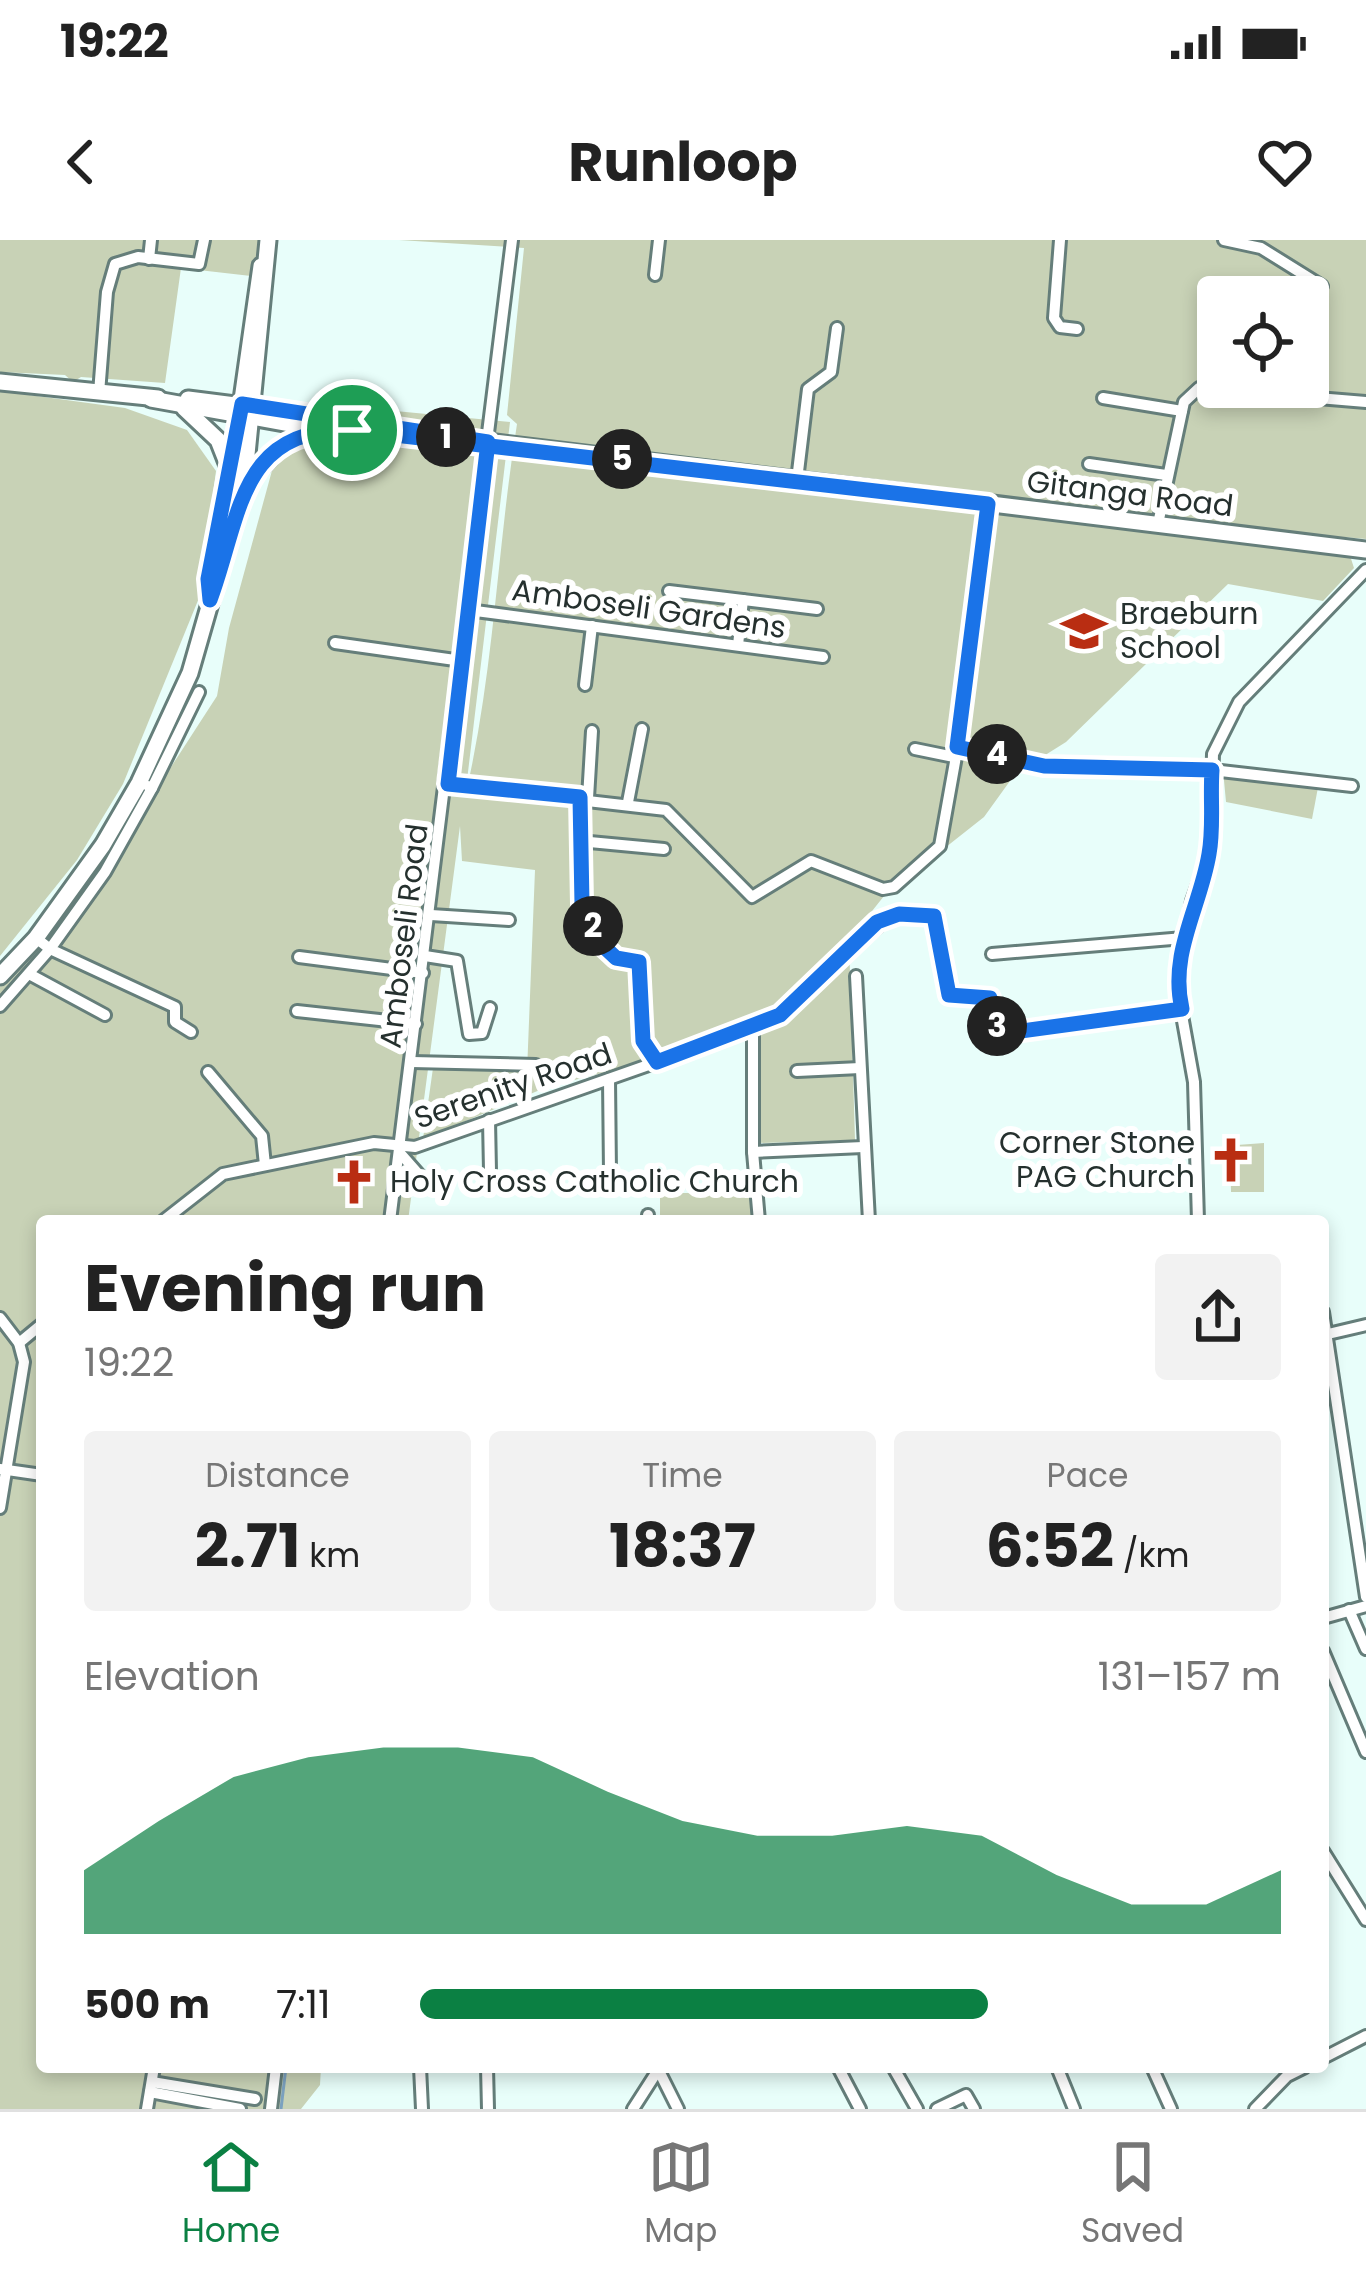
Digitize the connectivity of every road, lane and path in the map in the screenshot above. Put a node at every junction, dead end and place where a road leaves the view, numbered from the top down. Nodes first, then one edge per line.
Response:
1 (151, 240) edge
2 (204, 240) edge
3 (268, 240) edge
4 (512, 240) edge
5 (659, 240) edge
6 (1060, 240) edge
7 (1224, 240) edge
8 (149, 259) junction
9 (655, 275) dead end
10 (1306, 276) edge
11 (837, 328) dead end
12 (1077, 329) dead end
13 (0, 382) edge
14 (99, 393) junction
15 (151, 398) junction
16 (1103, 398) dead end
17 (1366, 402) edge
18 (183, 407) junction
19 (246, 411) junction
20 (1182, 411) junction
21 (318, 429) junction
22 (460, 440) junction
23 (488, 442) junction
24 (1089, 464) dead end
25 (1166, 475) junction
26 (797, 480) junction
27 (238, 481) junction
28 (988, 504) junction
29 (1158, 524) junction
30 (1366, 550) edge
31 (1366, 570) edge
32 (669, 591) dead end
33 (742, 600) junction
34 (817, 609) dead end
35 (468, 610) junction
36 (592, 626) junction
37 (335, 643) dead end
38 (738, 645) junction
39 (823, 657) dead end
40 (462, 661) junction
41 (586, 685) dead end
42 (199, 692) dead end
43 (641, 729) dead end
44 (592, 730) dead end
45 (915, 749) dead end
46 (956, 752) junction
47 (1212, 770) junction
48 (448, 784) junction
49 (146, 785) junction
50 (1352, 786) dead end
51 (584, 797) junction
52 (628, 802) junction
53 (580, 841) junction
54 (664, 849) dead end
55 (430, 915) junction
56 (509, 920) dead end
57 (1184, 938) junction
58 (43, 944) junction
59 (992, 954) dead end
60 (425, 956) junction
61 (299, 957) dead end
62 (423, 973) junction
63 (0, 975) edge
64 (31, 975) junction
65 (856, 976) dead end
66 (0, 1006) edge
67 (490, 1008) dead end
68 (1182, 1009) junction
69 (297, 1011) dead end
70 (105, 1016) dead end
71 (416, 1024) junction
72 (753, 1029) junction
73 (191, 1032) dead end
74 (412, 1062) junction
75 (657, 1062) junction
76 (536, 1065) dead end
77 (860, 1068) junction
78 (208, 1072) dead end
79 (797, 1072) dead end
80 (609, 1079) junction
81 (489, 1120) junction
82 (863, 1147) junction
83 (401, 1150) junction
84 (753, 1152) junction
85 (265, 1166) junction
86 (490, 1171) dead end
87 (610, 1173) dead end
88 (422, 1178) dead end
89 (171, 1215) edge
90 (391, 1215) edge
91 (758, 1215) edge
92 (869, 1215) edge
93 (1198, 1215) edge
94 (0, 1318) edge
95 (1366, 1325) edge
96 (36, 1329) edge
97 (1329, 1334) edge
98 (1329, 1341) edge
99 (19, 1343) junction
100 (4, 1470) edge
101 (36, 1473) edge
102 (0, 1508) edge
103 (1366, 1597) edge
104 (1366, 1606) edge
105 (1349, 1610) junction
106 (1329, 1616) edge
107 (1366, 1649) edge
108 (1329, 1665) edge
109 (1366, 1751) edge
110 (1329, 1861) edge
111 (1366, 1920) edge
112 (1366, 2036) edge
113 (1329, 2055) edge
114 (153, 2073) edge
115 (276, 2073) edge
116 (420, 2073) edge
117 (487, 2073) edge
118 (643, 2073) edge
119 (656, 2073) edge
120 (661, 2073) edge
121 (841, 2073) edge
122 (896, 2073) edge
123 (1059, 2073) edge
124 (1155, 2073) edge
125 (1293, 2073) edge
126 (151, 2087) junction
127 (646, 2089) junction
128 (255, 2099) dead end
129 (146, 2109) edge
130 (240, 2109) edge
131 (271, 2109) edge
132 (422, 2109) edge
133 (488, 2109) edge
134 (633, 2109) edge
135 (678, 2109) edge
136 (860, 2109) edge
137 (917, 2109) edge
138 (937, 2109) edge
139 (974, 2109) edge
140 (1074, 2109) edge
141 (1171, 2109) edge
142 (1255, 2109) edge

1 - 8 street
2 - 8 street
3 - 19 main road
4 - 23 street, Amboseli Road
5 - 9 street
6 - 12 street
7 - 10 street
8 - 14 street
11 - 26 street
13 - 14 main road, Gitanga Road
14 - 15 main road, Gitanga Road
15 - 18 main road, Gitanga Road
15 - 19 main road, Gitanga Road
16 - 20 street
17 - 20 street
18 - 19 main road, Gitanga Road
18 - 27 main road
19 - 21 main road, Gitanga Road
19 - 22 main road, Gitanga Road
19 - 27 main road
20 - 25 street
21 - 22 main road, Gitanga Road
21 - 27 main road
22 - 23 main road, Gitanga Road
23 - 26 main road, Gitanga Road
23 - 35 street, Amboseli Road
24 - 25 street
25 - 29 street
26 - 28 main road, Gitanga Road
27 - 49 main road
28 - 29 main road, Gitanga Road
28 - 46 street
29 - 30 main road, Gitanga Road
31 - 47 street
32 - 33 street
33 - 34 street
33 - 38 street
35 - 36 street, Amboseli Gardens
35 - 40 street, Amboseli Road
36 - 38 street, Amboseli Gardens
36 - 41 street
37 - 40 street
38 - 39 street, Amboseli Gardens
40 - 48 street, Amboseli Road
42 - 49 street
43 - 52 street
44 - 51 street
45 - 46 street
46 - 47 street
46 - 52 street
47 - 50 street
47 - 57 street
48 - 51 street
48 - 55 street, Amboseli Road
49 - 58 main road
51 - 52 street
51 - 53 street
53 - 54 street
53 - 75 street
55 - 56 street
55 - 60 street, Amboseli Road
57 - 59 street
57 - 68 street
58 - 63 main road
58 - 64 street
58 - 73 street
60 - 62 street, Amboseli Road
60 - 67 street
61 - 62 street
62 - 71 street, Amboseli Road
64 - 66 street
64 - 70 street
65 - 77 street
68 - 72 street, Serenity Road
68 - 93 street
69 - 71 street
71 - 74 street, Amboseli Road
72 - 75 street, Serenity Road
72 - 84 street
74 - 76 street
74 - 83 street, Amboseli Road
75 - 80 street, Serenity Road
77 - 79 street
77 - 82 street
78 - 85 street
80 - 81 street, Serenity Road
80 - 87 street
81 - 83 street, Serenity Road
81 - 86 street
82 - 84 street
82 - 92 street
83 - 85 street, Serenity Road
83 - 88 street
83 - 90 street, Amboseli Road
84 - 91 street
85 - 89 street, Serenity Road
94 - 99 street
95 - 97 street
96 - 99 street
98 - 103 street
99 - 100 street
100 - 101 street
100 - 102 street
104 - 105 street
105 - 106 street
105 - 107 street
108 - 109 street
110 - 111 street
112 - 113 street
114 - 126 street
115 - 131 street
116 - 132 street
117 - 133 street
118 - 127 street
119 - 127 street
120 - 135 street
121 - 136 street
122 - 137 street
123 - 140 street
124 - 141 street
125 - 142 street
126 - 128 street
126 - 129 street
126 - 130 street
127 - 134 street
138 - 139 street

